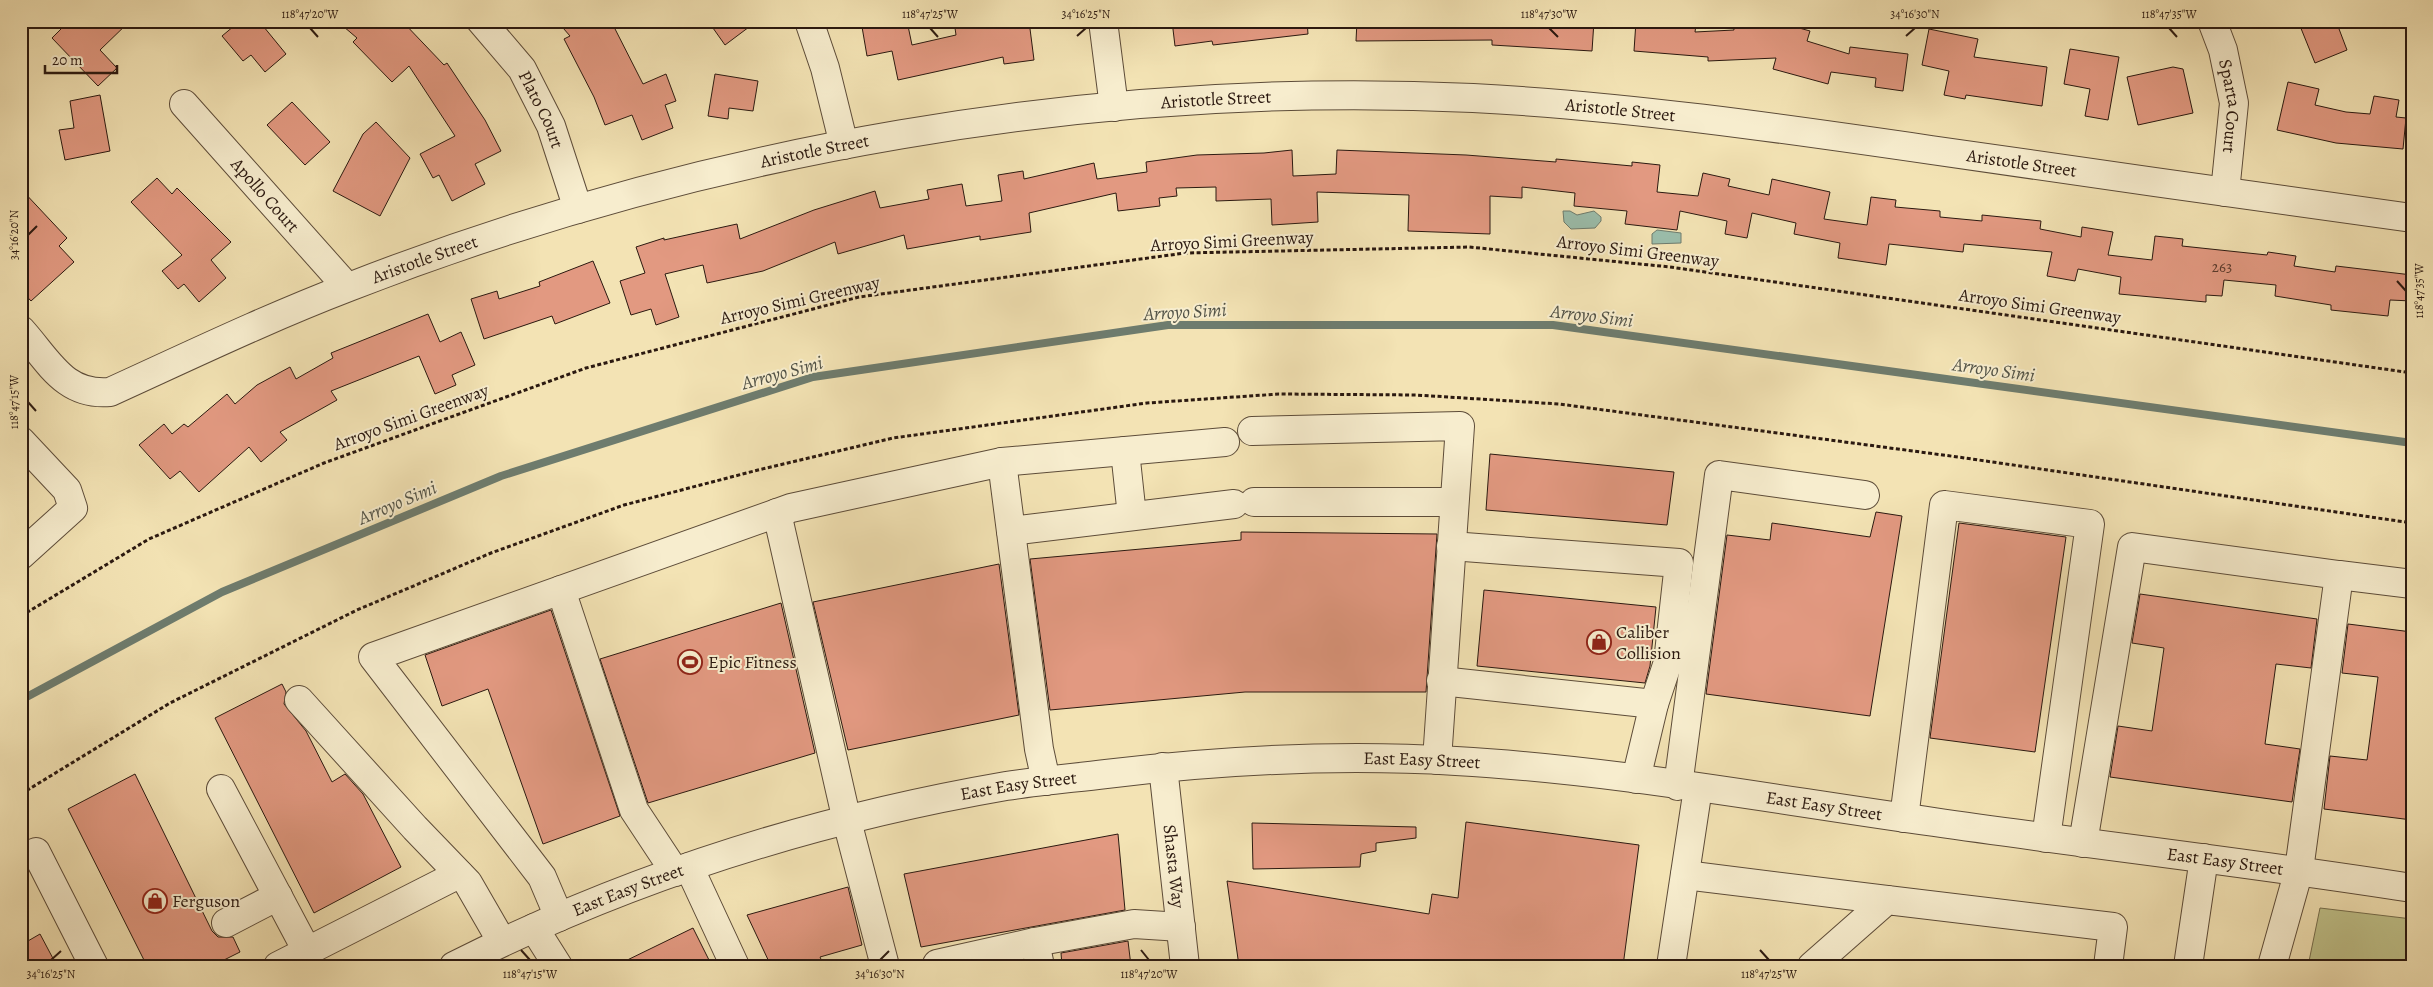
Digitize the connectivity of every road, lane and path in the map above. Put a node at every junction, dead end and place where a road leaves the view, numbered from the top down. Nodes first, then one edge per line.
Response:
1 (482, 21) edge
2 (809, 21) edge
3 (1103, 21) edge
4 (2212, 21) edge
5 (184, 104) dead end
6 (1114, 107) junction
7 (844, 145) junction
8 (2225, 192) junction
9 (578, 209) junction
10 (2412, 218) edge
11 (347, 287) junction
12 (22, 333) edge
13 (2412, 373) edge
14 (1252, 430) dead end
15 (21, 441) edge
16 (1225, 442) dead end
17 (1124, 451) junction
18 (1002, 462) junction
19 (1865, 495) dead end
20 (1454, 502) junction
21 (777, 513) junction
22 (1132, 516) junction
23 (1011, 530) junction
24 (1451, 546) junction
25 (21, 554) edge
26 (2339, 575) junction
27 (2412, 584) edge
28 (561, 590) junction
29 (21, 616) edge
30 (1441, 682) junction
31 (299, 700) dead end
32 (1654, 704) junction
33 (1437, 760) junction
34 (1163, 768) junction
35 (1636, 780) junction
36 (1046, 782) junction
37 (1688, 787) junction
38 (221, 789) dead end
39 (1904, 818) junction
40 (847, 821) junction
41 (2046, 838) junction
42 (2083, 843) junction
43 (36, 852) dead end
44 (2204, 858) junction
45 (682, 869) junction
46 (2299, 870) junction
47 (459, 874) junction
48 (1685, 876) junction
49 (2412, 888) edge
50 (278, 896) junction
51 (1887, 900) junction
52 (559, 917) junction
53 (226, 923) dead end
54 (534, 928) junction
55 (1181, 928) junction
56 (502, 942) junction
57 (319, 954) edge
58 (1038, 954) edge
59 (94, 966) edge
60 (278, 966) edge
61 (454, 966) edge
62 (558, 966) edge
63 (735, 966) edge
64 (885, 966) edge
65 (937, 966) edge
66 (1185, 966) edge
67 (1671, 966) edge
68 (1812, 966) edge
69 (2108, 966) edge
70 (2188, 966) edge
71 (2272, 966) edge

1 - 9 street, Plato Court
2 - 7 street
3 - 6 street
4 - 8 street, Sparta Court
5 - 11 street, Apollo Court
6 - 7 street, Aristotle Street
6 - 8 street, Aristotle Street
7 - 9 street, Aristotle Street
8 - 10 street, Aristotle Street
9 - 11 street, Aristotle Street
11 - 12 street, Aristotle Street
13 - 29 path, Arroyo Simi Greenway
14 - 20 street
15 - 25 street
16 - 17 street
17 - 18 street
17 - 22 street
18 - 21 street
18 - 23 street
19 - 37 street
20 - 22 street
20 - 24 street
21 - 28 street
21 - 40 street
22 - 23 street
23 - 36 street
24 - 30 street
24 - 32 street
26 - 27 street
26 - 42 street
26 - 46 street
28 - 45 street
28 - 52 street
30 - 32 street
30 - 33 street
31 - 47 street
32 - 35 street
33 - 34 street, East Easy Street
33 - 35 street, East Easy Street
34 - 36 street, East Easy Street
34 - 55 street, Shasta Way
35 - 37 street, East Easy Street
36 - 40 street, East Easy Street
37 - 39 street, East Easy Street
37 - 48 street
38 - 50 street
39 - 41 street, East Easy Street
39 - 41 street
40 - 45 street, East Easy Street
40 - 64 street
41 - 42 street, East Easy Street
42 - 44 street, East Easy Street
43 - 59 street
44 - 46 street, East Easy Street
44 - 70 street
45 - 52 street, East Easy Street
45 - 63 street
46 - 49 street, East Easy Street
46 - 71 street
47 - 56 street
47 - 57 street
48 - 51 street
48 - 67 street
50 - 53 street
50 - 57 street
51 - 68 street
51 - 69 street
52 - 54 street, East Easy Street
54 - 56 street, East Easy Street
54 - 62 street
55 - 58 street
55 - 66 street, Shasta Way
56 - 61 street, East Easy Street
57 - 60 street
58 - 65 street

